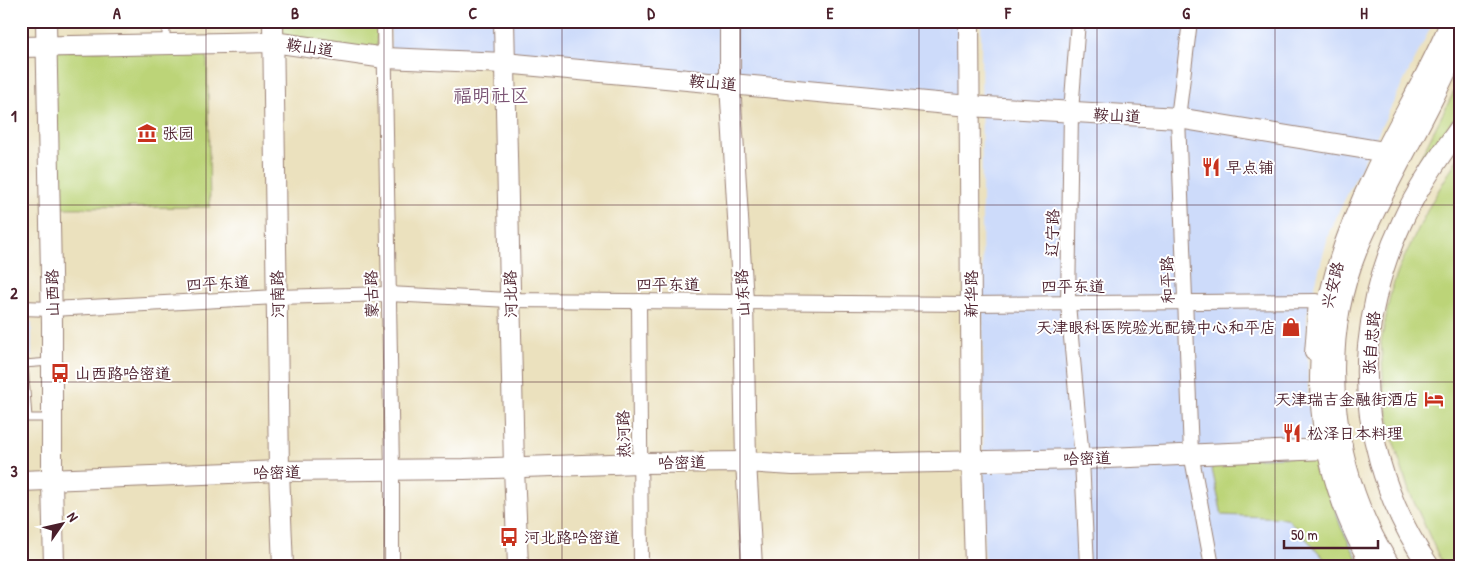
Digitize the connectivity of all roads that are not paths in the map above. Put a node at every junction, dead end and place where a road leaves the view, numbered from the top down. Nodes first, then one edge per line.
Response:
1 (46, 21) edge
2 (166, 21) edge
3 (273, 21) edge
4 (384, 21) edge
5 (504, 21) edge
6 (730, 21) edge
7 (969, 21) edge
8 (1078, 21) edge
9 (1190, 21) edge
10 (1451, 21) edge
11 (1460, 39) edge
12 (273, 42) junction
13 (166, 43) junction
14 (21, 47) edge
15 (46, 47) junction
16 (385, 58) junction
17 (504, 63) junction
18 (730, 84) junction
19 (969, 106) junction
20 (1071, 112) junction
21 (1178, 118) junction
22 (1460, 128) edge
23 (1394, 155) junction
24 (388, 294) junction
25 (277, 297) junction
26 (510, 300) junction
27 (639, 301) junction
28 (743, 301) junction
29 (1186, 303) junction
30 (971, 304) junction
31 (1068, 304) junction
32 (21, 308) edge
33 (52, 309) junction
34 (53, 362) junction
35 (53, 418) junction
36 (1334, 447) junction
37 (1192, 453) junction
38 (1082, 459) junction
39 (972, 461) junction
40 (746, 462) junction
41 (640, 463) junction
42 (514, 468) junction
43 (392, 470) junction
44 (279, 471) junction
45 (21, 480) edge
46 (52, 480) junction
47 (54, 566) edge
48 (282, 566) edge
49 (392, 566) edge
50 (518, 566) edge
51 (641, 566) edge
52 (752, 566) edge
53 (975, 566) edge
54 (1087, 566) edge
55 (1212, 566) edge
56 (1371, 566) edge
57 (1390, 566) edge
58 (1429, 566) edge

1 - 15 street, 山西路
2 - 13 lane
3 - 12 street, 河南路
4 - 16 street, 蒙古路
5 - 17 street, 河北路
6 - 18 street, 山东路
7 - 19 street, 新华路
8 - 20 street, 辽宁路
9 - 21 street, 和平路
10 - 23 street, 兴安路
11 - 23 street, 兴安路
12 - 13 street, 鞍山道
12 - 16 street, 鞍山道
12 - 25 street, 河南路
13 - 15 street, 鞍山道
14 - 15 street, 鞍山道
15 - 33 street, 山西路
16 - 17 street, 鞍山道
16 - 24 street, 蒙古路
17 - 18 street, 鞍山道
17 - 26 street, 河北路
18 - 19 street, 鞍山道
18 - 28 street, 山东路
19 - 20 street, 鞍山道
19 - 30 street, 新华路
20 - 21 street, 鞍山道
20 - 31 street, 辽宁路
21 - 23 street, 鞍山道
21 - 29 street, 和平路
22 - 58 street, 张自忠路
23 - 36 street, 兴安路
24 - 25 street, 四平东道
24 - 26 street, 四平东道
24 - 43 street, 蒙古路
25 - 33 street, 四平东道
25 - 44 street, 河南路
26 - 27 street, 四平东道
26 - 42 street, 河北路
27 - 28 street, 四平东道
27 - 41 street, 热河路
28 - 30 street, 四平东道
28 - 40 street, 山东路
29 - 31 street, 四平东道
29 - 36 street, 四平东道
29 - 37 street, 和平路
30 - 31 street, 四平东道
30 - 39 street, 新华路
31 - 38 street, 辽宁路
32 - 33 street, 四平东道
33 - 34 street, 山西路
34 - 35 street, 山西路
34 - 35 lane
35 - 46 street, 山西路
36 - 37 street, 哈密道
36 - 56 street, 兴安路
36 - 57 street, 兴安路
37 - 38 street, 哈密道
37 - 55 street, 和平路
38 - 39 street, 哈密道
38 - 54 street, 辽宁路
39 - 40 street, 哈密道
39 - 53 street, 新华路
40 - 41 street, 哈密道
40 - 52 street, 山东路
41 - 42 street, 哈密道
41 - 51 street, 热河路
42 - 43 street, 哈密道
42 - 50 street, 河北路
43 - 44 street, 哈密道
43 - 49 street, 蒙古路
44 - 46 street, 哈密道
44 - 48 street, 河南路
45 - 46 street, 哈密道
46 - 47 street, 山西路

